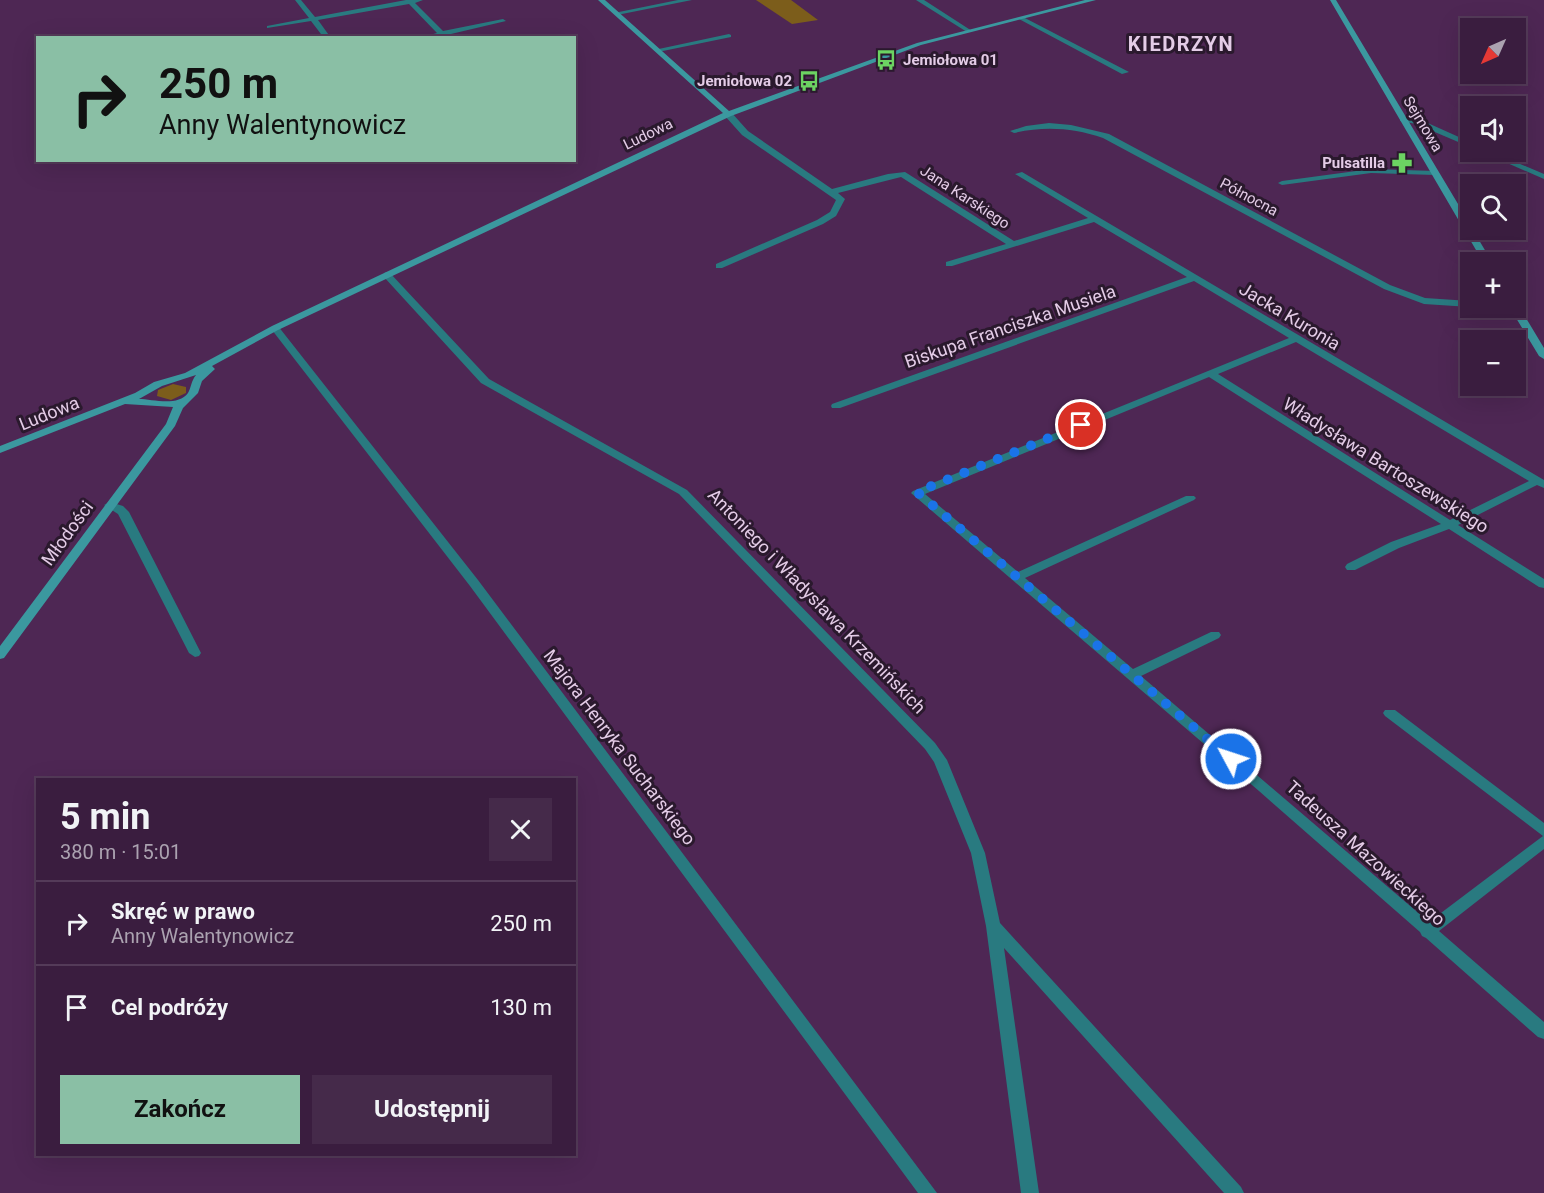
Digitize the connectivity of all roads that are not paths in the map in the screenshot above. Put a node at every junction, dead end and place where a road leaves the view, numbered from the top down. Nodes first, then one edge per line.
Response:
1 (298, 0) edge
2 (420, 0) edge
3 (601, 0) edge
4 (689, 0) edge
5 (919, 0) edge
6 (1093, 0) edge
7 (1333, 0) edge
8 (410, 1) edge
9 (617, 13) junction
10 (1021, 18) junction
11 (314, 19) junction
12 (503, 21) dead end
13 (269, 27) dead end
14 (969, 31) junction
15 (440, 32) junction
16 (327, 36) edge
17 (428, 36) edge
18 (729, 36) dead end
19 (658, 50) junction
20 (1125, 72) dead end
21 (728, 114) junction
22 (1403, 119) junction
23 (1014, 131) dead end
24 (1460, 141) edge
25 (1509, 162) edge
26 (1435, 173) junction
27 (1019, 174) dead end
28 (1544, 177) edge
29 (1282, 183) dead end
30 (831, 192) junction
31 (1095, 219) junction
32 (1013, 244) junction
33 (1482, 252) edge
34 (949, 264) dead end
35 (720, 266) dead end
36 (387, 275) junction
37 (1194, 278) junction
38 (1460, 304) edge
39 (1521, 318) edge
40 (275, 328) junction
41 (1295, 339) junction
42 (237, 348) junction
43 (1544, 356) edge
44 (1211, 374) junction
45 (179, 379) junction
46 (195, 386) junction
47 (150, 389) junction
48 (185, 400) junction
49 (157, 403) junction
50 (110, 405) junction
51 (836, 406) dead end
52 (164, 432) junction
53 (0, 450) edge
54 (1541, 483) edge
55 (1190, 498) dead end
56 (110, 505) junction
57 (1450, 525) junction
58 (1351, 567) dead end
59 (1016, 578) junction
60 (1543, 584) edge
61 (1215, 635) dead end
62 (195, 653) dead end
63 (0, 654) edge
64 (1132, 675) junction
65 (1390, 713) dead end
66 (1544, 831) edge
67 (1544, 841) edge
68 (993, 926) junction
69 (1428, 932) junction
70 (1544, 1032) edge
71 (928, 1193) edge
72 (1030, 1193) edge
73 (1235, 1193) edge

1 - 11 street
2 - 8 street
3 - 9 main road
4 - 9 street
5 - 14 street
6 - 10 main road, Ludowa
7 - 22 main road, Sejmowa
8 - 11 street
8 - 15 street
9 - 19 main road
10 - 14 main road, Ludowa
10 - 20 street
11 - 13 street
11 - 16 street
12 - 15 street
14 - 21 main road, Ludowa
15 - 17 street
18 - 19 street
19 - 21 main road
21 - 30 street
21 - 36 main road, Ludowa
22 - 24 street
22 - 26 main road, Sejmowa
23 - 38 street, Północna
25 - 28 street
26 - 29 street
26 - 33 main road, Sejmowa
27 - 31 street, Jacka Kuronia
30 - 32 street, Jana Karskiego
30 - 35 street
31 - 32 street
31 - 37 street, Jacka Kuronia
32 - 34 street
36 - 40 main road, Ludowa
36 - 68 street, Antoniego i Władysława Krzemińskich
37 - 41 street, Jacka Kuronia
37 - 51 street, Biskupa Franciszka Musiela
39 - 43 main road
40 - 42 main road, Ludowa
40 - 71 street, Majora Henryka Sucharskiego
41 - 44 street
41 - 54 street, Jacka Kuronia
42 - 45 main road, Ludowa
42 - 46 main road, Ludowa
44 - 57 street, Władysława Bartoszewskiego
44 - 59 street, Tadeusza Mazowieckiego
45 - 46 main road
45 - 47 main road, Ludowa
46 - 48 main road, Ludowa
47 - 49 main road
47 - 50 main road, Ludowa
48 - 49 main road, Ludowa
48 - 52 main road, Młodości
49 - 50 main road, Ludowa
49 - 52 main road
50 - 53 main road, Ludowa
52 - 56 main road, Młodości
54 - 57 street
55 - 59 street
56 - 62 street
56 - 63 main road, Młodości
57 - 58 street
57 - 60 street, Władysława Bartoszewskiego
59 - 64 street, Tadeusza Mazowieckiego
61 - 64 street
64 - 69 street, Tadeusza Mazowieckiego
65 - 66 street
67 - 69 street
68 - 72 street, Antoniego i Władysława Krzemińskich
68 - 73 street
69 - 70 street, Tadeusza Mazowieckiego

